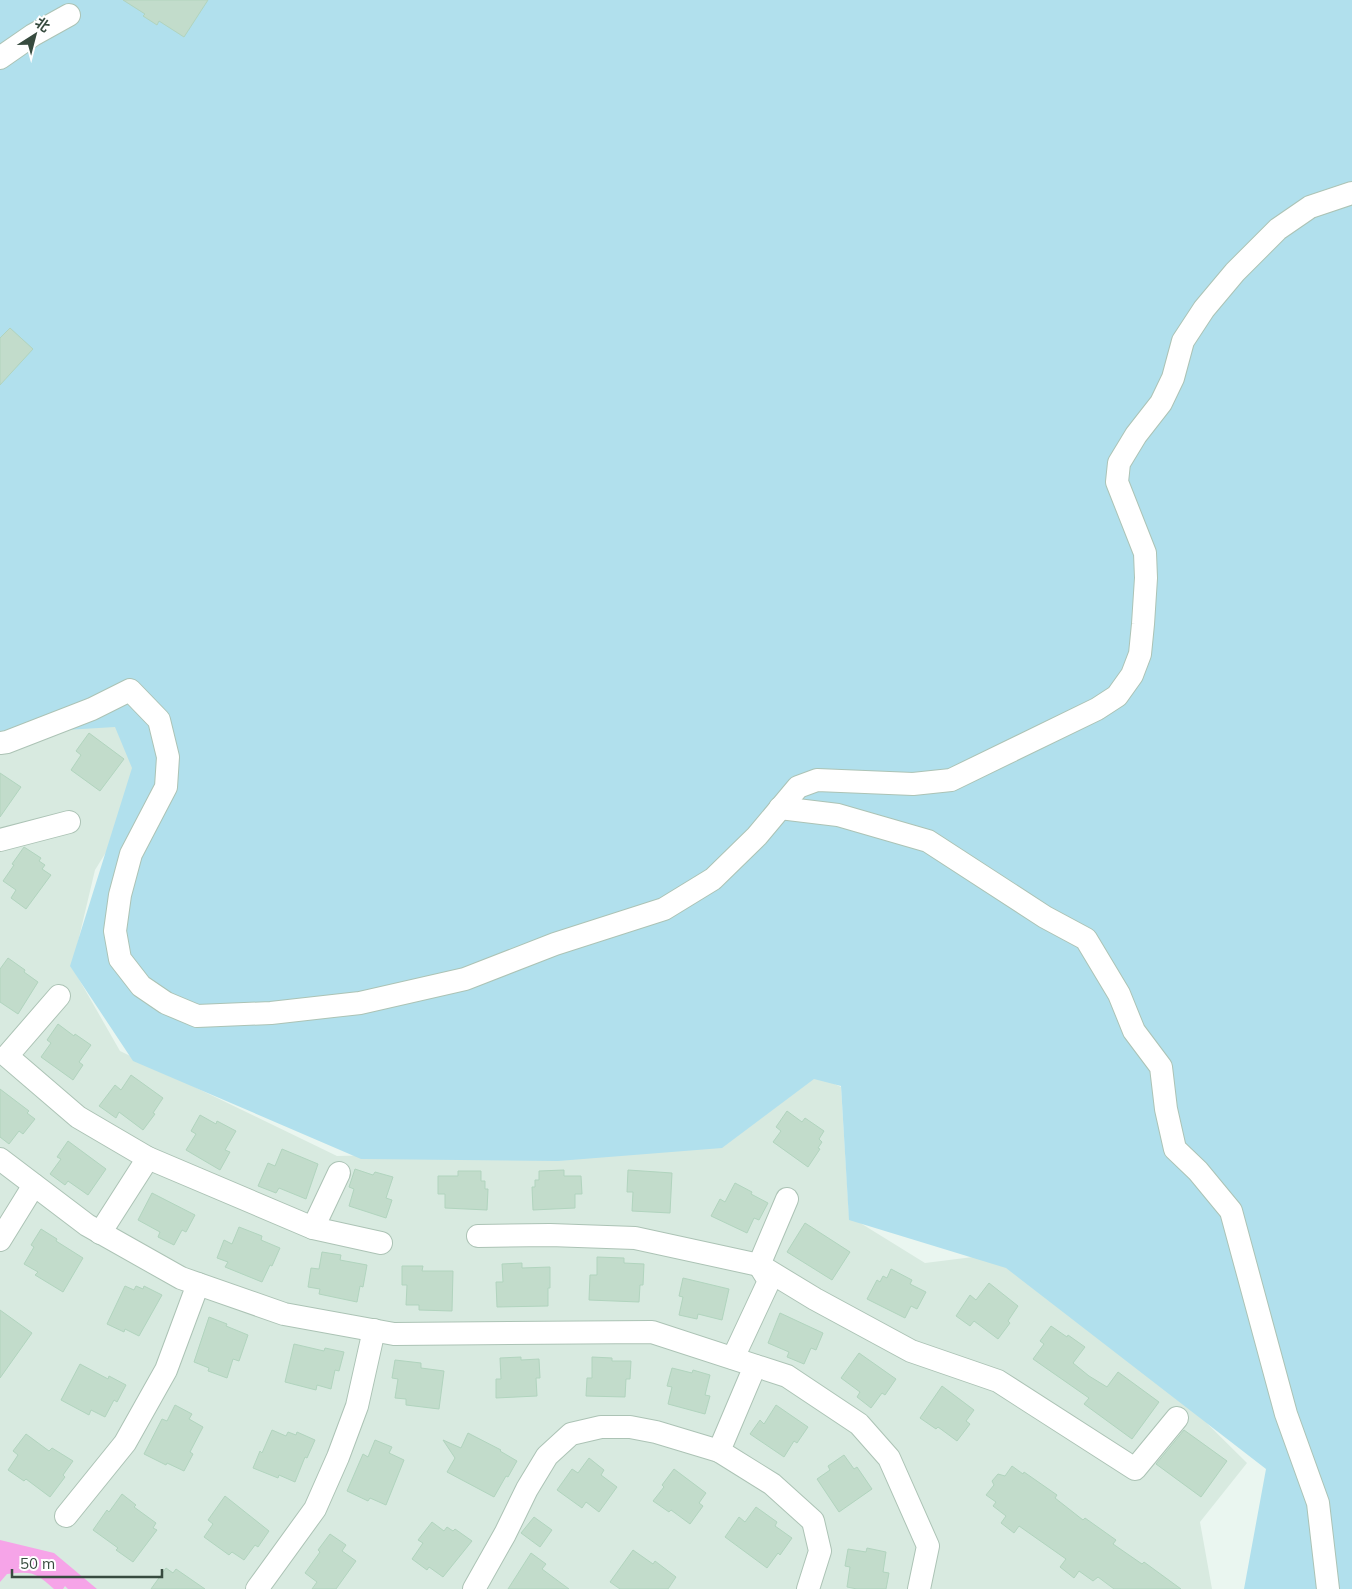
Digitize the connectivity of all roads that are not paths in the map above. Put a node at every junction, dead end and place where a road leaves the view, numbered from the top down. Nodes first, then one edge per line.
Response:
1 (70, 15) dead end
2 (0, 58) edge
3 (1352, 194) edge
4 (0, 744) edge
5 (780, 808) junction
6 (69, 822) dead end
7 (0, 840) edge
8 (60, 996) dead end
9 (148, 1158) junction
10 (0, 1159) edge
11 (339, 1173) dead end
12 (34, 1185) junction
13 (787, 1199) dead end
14 (313, 1228) junction
15 (100, 1233) junction
16 (478, 1236) dead end
17 (0, 1240) edge
18 (381, 1243) dead end
19 (759, 1265) junction
20 (198, 1284) junction
21 (374, 1330) junction
22 (733, 1358) junction
23 (755, 1366) junction
24 (1177, 1418) dead end
25 (719, 1450) junction
26 (66, 1516) dead end
27 (257, 1589) edge
28 (474, 1589) edge
29 (808, 1589) edge
30 (919, 1589) edge
31 (1328, 1589) edge

1 - 2 street
3 - 5 street
4 - 5 street
5 - 31 street
6 - 7 street
8 - 9 street
9 - 14 street
9 - 15 street
10 - 12 street
11 - 14 street
12 - 15 street
12 - 17 street
13 - 19 street
14 - 18 street
15 - 20 street
16 - 19 street
19 - 22 street
19 - 24 street
20 - 21 street
20 - 26 street
21 - 22 street
21 - 27 street
22 - 23 street
23 - 25 street
23 - 30 street
25 - 28 street
25 - 29 street

